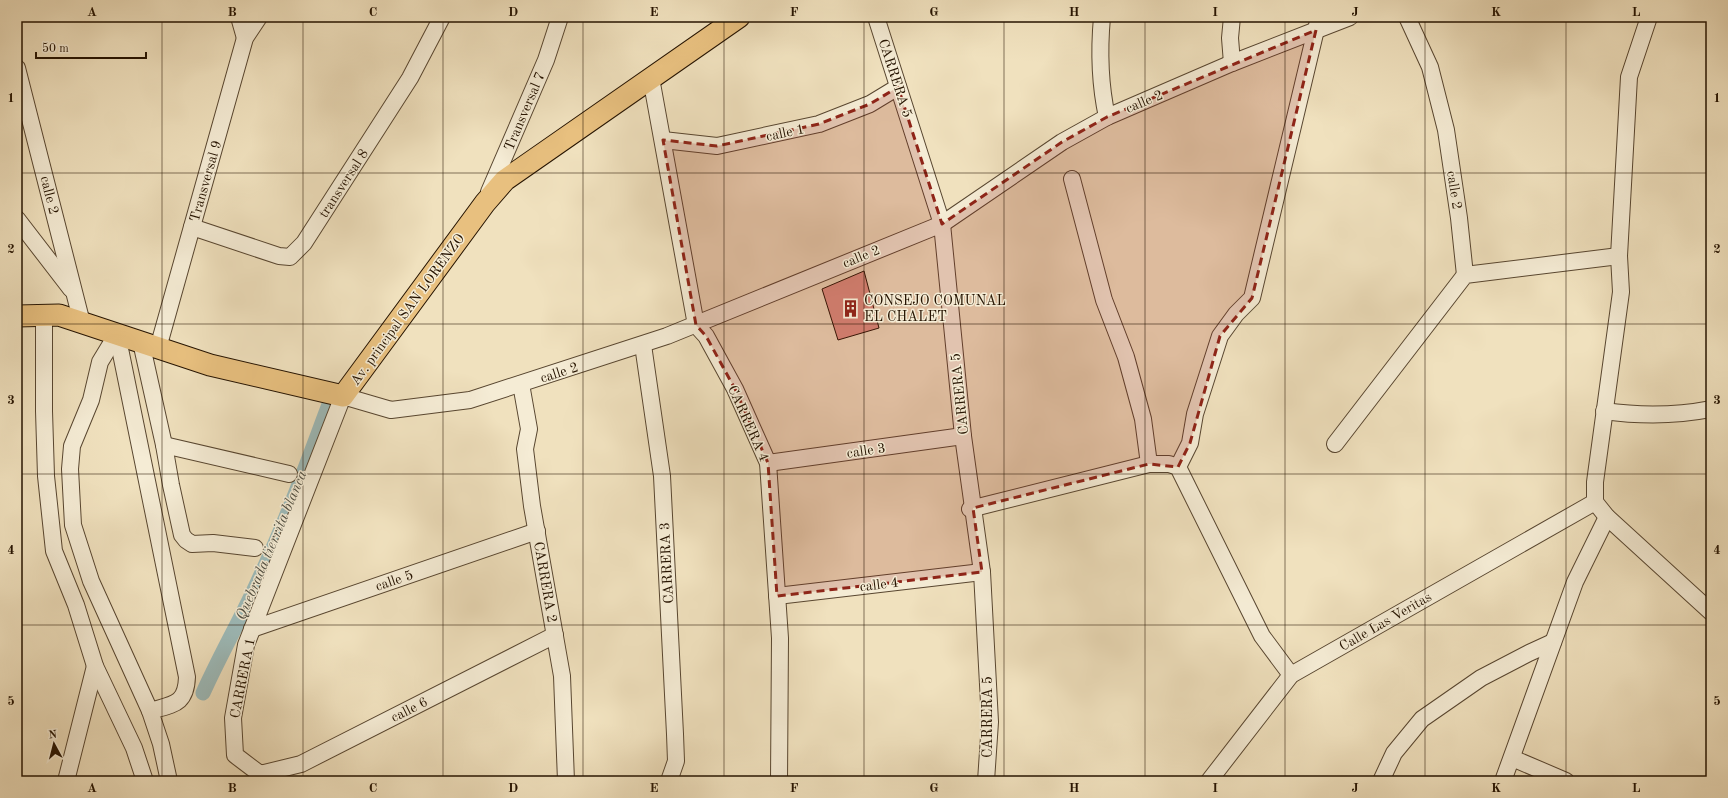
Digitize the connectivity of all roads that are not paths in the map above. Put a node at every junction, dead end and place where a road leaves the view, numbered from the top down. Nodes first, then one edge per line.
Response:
1 (239, 17) edge
2 (258, 17) edge
3 (442, 17) edge
4 (560, 17) edge
5 (739, 17) edge
6 (876, 17) edge
7 (1102, 17) edge
8 (1232, 17) edge
9 (1319, 17) edge
10 (1350, 17) edge
11 (1407, 17) edge
12 (1649, 17) edge
13 (245, 38) junction
14 (1232, 64) junction
15 (17, 68) edge
16 (651, 78) junction
17 (898, 87) junction
18 (1107, 117) junction
19 (663, 140) junction
20 (1072, 179) dead end
21 (485, 203) junction
22 (17, 219) edge
23 (942, 224) junction
24 (192, 227) junction
25 (1619, 256) junction
26 (1464, 275) junction
27 (75, 295) junction
28 (44, 315) junction
29 (17, 316) edge
30 (82, 323) junction
31 (696, 325) junction
32 (117, 334) junction
33 (150, 345) junction
34 (644, 345) junction
35 (521, 384) junction
36 (344, 396) junction
37 (1711, 409) edge
38 (1604, 411) junction
39 (963, 436) junction
40 (1335, 444) dead end
41 (164, 445) junction
42 (768, 463) junction
43 (1149, 464) junction
44 (1178, 467) junction
45 (288, 474) dead end
46 (1595, 502) junction
47 (970, 509) dead end
48 (1607, 517) junction
49 (537, 531) junction
50 (255, 548) dead end
51 (982, 572) junction
52 (777, 596) junction
53 (1711, 612) edge
54 (252, 629) junction
55 (555, 635) junction
56 (1553, 642) junction
57 (95, 666) junction
58 (1291, 675) junction
59 (150, 711) junction
60 (1512, 758) junction
61 (260, 774) joint
62 (66, 781) edge
63 (145, 781) edge
64 (169, 781) edge
65 (566, 781) edge
66 (669, 781) edge
67 (779, 781) edge
68 (986, 781) edge
69 (1209, 781) edge
70 (1381, 781) edge
71 (1503, 781) edge
72 (1566, 781) edge

1 - 13 street
2 - 13 street, Transversal 9
3 - 24 street, transversal 8
4 - 21 street, Transversal 7
5 - 16 main road, Av. principal SAN LORENZO
6 - 17 street, CARRERA 5
7 - 18 street
8 - 14 street
9 - 44 street
10 - 14 street, calle 2
11 - 26 street, calle 2
12 - 25 street
13 - 24 street, Transversal 9
14 - 18 street, calle 2
15 - 27 street, calle 2
16 - 19 street, CARRERA 4
16 - 21 main road, Av. principal SAN LORENZO
17 - 19 street, calle 1
17 - 23 street, CARRERA 5
18 - 23 street, calle 2
19 - 31 street, CARRERA 4
20 - 43 street
21 - 36 main road, Av. principal SAN LORENZO
22 - 27 street
23 - 31 street, calle 2
23 - 39 street, CARRERA 5
24 - 33 street, Transversal 9
25 - 26 street
25 - 38 street
26 - 40 street
27 - 30 street, calle 2
28 - 29 main road, Av. principal SAN LORENZO
28 - 30 main road, Av. principal SAN LORENZO
28 - 57 street
30 - 32 main road, Av. principal SAN LORENZO
31 - 34 street, calle 2
31 - 42 street, CARRERA 4
32 - 33 main road, Av. principal SAN LORENZO
32 - 59 street
32 - 59 street
33 - 36 main road, Av. principal SAN LORENZO
33 - 41 street
34 - 35 street, calle 2
34 - 66 street, CARRERA 3
35 - 36 street, calle 2
35 - 49 street, CARRERA 2
36 - 54 street, CARRERA 1
37 - 38 street
38 - 46 street
39 - 42 street, calle 3
39 - 51 street, CARRERA 5
41 - 45 street
41 - 50 street
42 - 52 street, CARRERA 4
43 - 44 street
43 - 47 street
44 - 58 street
46 - 48 street
46 - 58 street, Calle Las Veritas
48 - 53 street
48 - 56 street
49 - 54 street, calle 5
49 - 55 street, CARRERA 2
51 - 52 street, calle 4
51 - 68 street, CARRERA 5
52 - 67 street, CARRERA 4
54 - 61 street, CARRERA 1
55 - 61 street, calle 6
55 - 65 street, CARRERA 2
56 - 60 street
56 - 70 street
57 - 62 street
57 - 63 street
58 - 69 street, Calle Las Veritas
59 - 64 street
60 - 71 street
60 - 72 street

